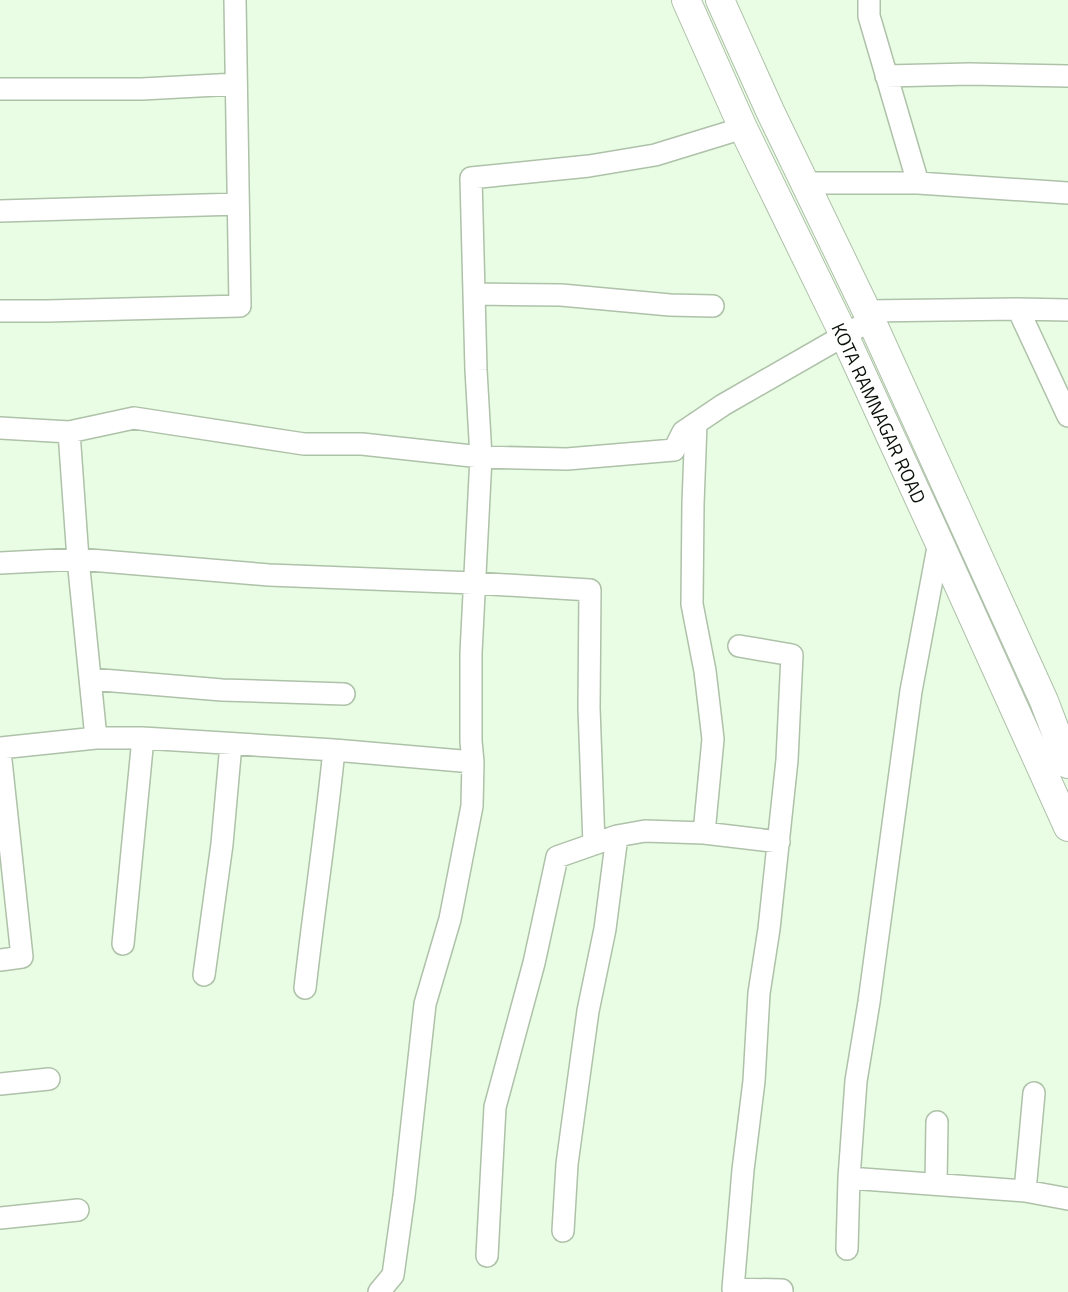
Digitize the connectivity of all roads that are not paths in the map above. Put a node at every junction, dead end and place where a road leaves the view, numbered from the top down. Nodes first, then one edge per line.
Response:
1 (235, 0) edge
2 (686, 0) edge
3 (720, 0) edge
4 (869, 0) edge
5 (886, 76) junction
6 (1068, 76) edge
7 (236, 84) junction
8 (0, 89) edge
9 (743, 128) junction
10 (804, 183) junction
11 (918, 183) junction
12 (1068, 193) edge
13 (238, 204) junction
14 (0, 212) edge
15 (475, 294) junction
16 (713, 306) dead end
17 (1018, 309) junction
18 (1068, 310) edge
19 (0, 311) edge
20 (868, 315) junction
21 (844, 335) junction
22 (1068, 416) edge
23 (696, 423) junction
24 (0, 428) edge
25 (69, 432) junction
26 (481, 458) junction
27 (939, 542) junction
28 (78, 559) junction
29 (0, 563) edge
30 (474, 582) junction
31 (739, 646) dead end
32 (90, 679) junction
33 (344, 694) dead end
34 (96, 738) junction
35 (143, 738) junction
36 (231, 744) junction
37 (0, 750) edge
38 (334, 750) junction
39 (473, 762) junction
40 (1068, 764) edge
41 (1068, 828) edge
42 (704, 834) junction
43 (617, 836) junction
44 (779, 842) junction
45 (594, 844) junction
46 (122, 944) dead end
47 (0, 960) edge
48 (204, 975) dead end
49 (305, 988) dead end
50 (49, 1079) dead end
51 (0, 1084) edge
52 (1034, 1093) dead end
53 (937, 1122) dead end
54 (849, 1178) junction
55 (936, 1183) junction
56 (1026, 1190) junction
57 (1068, 1199) edge
58 (78, 1210) dead end
59 (0, 1218) edge
60 (563, 1231) dead end
61 (847, 1249) dead end
62 (487, 1256) dead end
63 (379, 1292) edge
64 (782, 1292) edge

1 - 7 street
2 - 9 street, KOTA RAMNAGAR ROAD
3 - 10 street
4 - 5 street
5 - 6 street
5 - 11 street
7 - 8 street
7 - 13 street
9 - 15 street
9 - 21 street, KOTA RAMNAGAR ROAD
10 - 11 street
10 - 20 street
11 - 12 street
13 - 14 street
13 - 19 street
15 - 16 street
15 - 26 street
17 - 18 street
17 - 20 street
17 - 22 street
20 - 21 street
20 - 40 street
21 - 23 street
21 - 27 street, KOTA RAMNAGAR ROAD
23 - 26 street
23 - 42 street
24 - 25 street
25 - 26 street
25 - 28 street
26 - 30 street
27 - 41 street, KOTA RAMNAGAR ROAD
27 - 54 street
28 - 29 street
28 - 30 street
28 - 32 street
30 - 39 street
30 - 45 street
31 - 44 street
32 - 33 street
32 - 34 street
34 - 35 street
34 - 37 street
35 - 36 street
35 - 46 street
36 - 38 street
36 - 48 street
37 - 47 street
38 - 39 street
38 - 49 street
39 - 63 street
42 - 43 street
42 - 44 street
43 - 45 street
43 - 60 street
44 - 64 street
45 - 62 street
50 - 51 street
52 - 56 street
53 - 55 street
54 - 55 street
54 - 61 street
55 - 56 street
56 - 57 street
58 - 59 street

